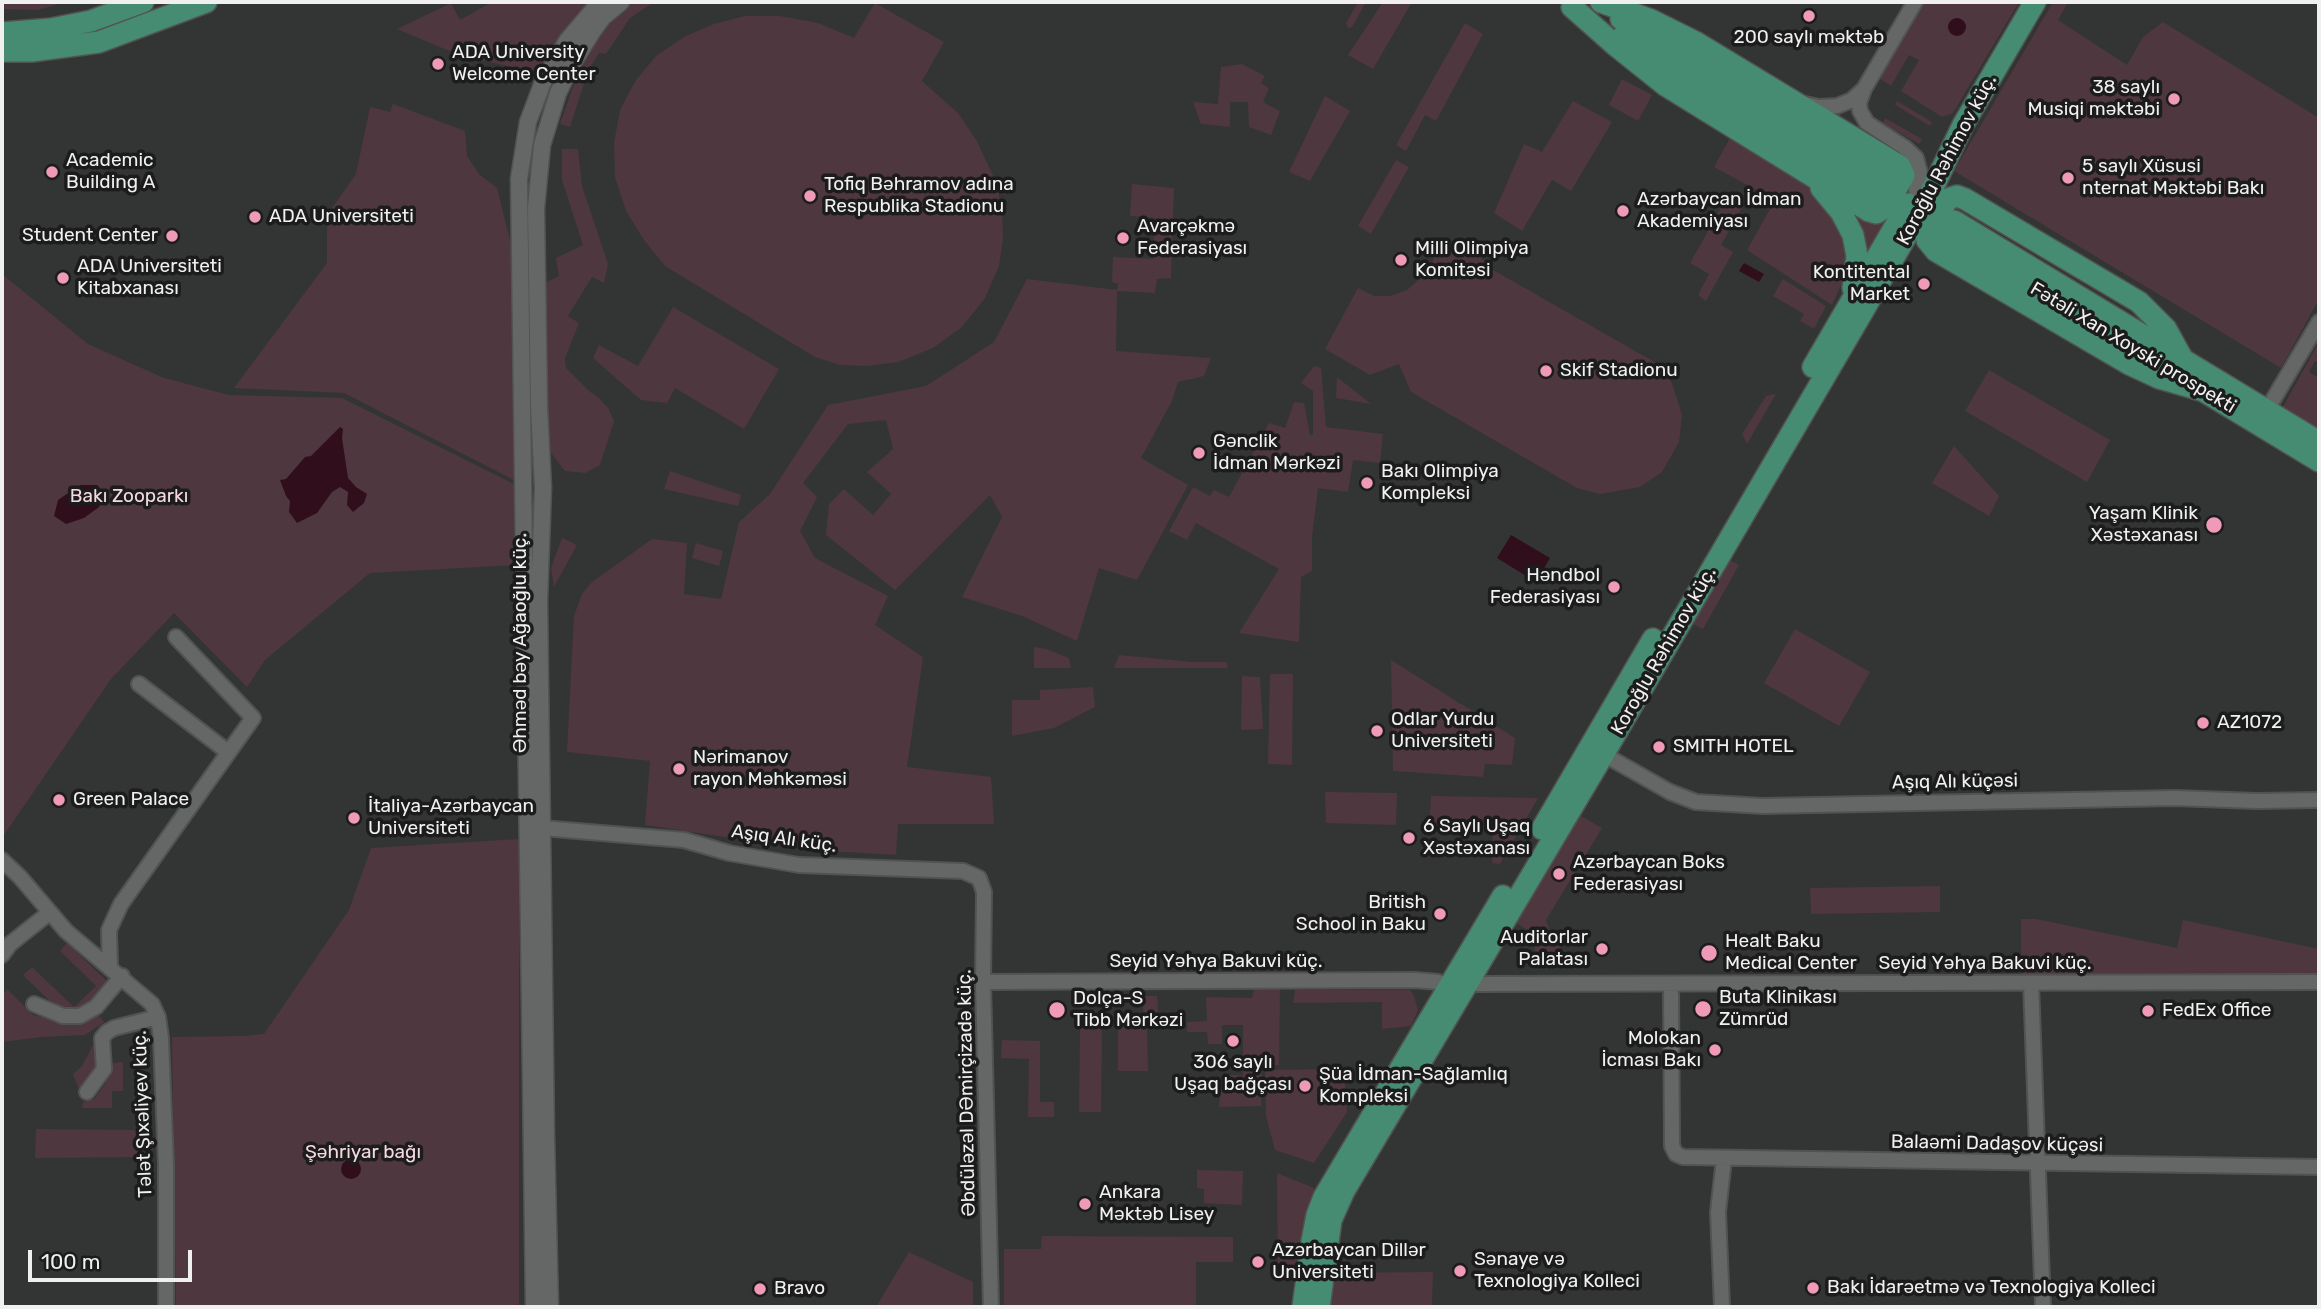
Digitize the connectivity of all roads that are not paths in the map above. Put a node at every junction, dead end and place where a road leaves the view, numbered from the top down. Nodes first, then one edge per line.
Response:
1 (143, 2) edge
2 (206, 2) edge
3 (600, 2) edge
4 (621, 2) edge
5 (1601, 2) edge
6 (1915, 2) edge
7 (2035, 2) edge
8 (1576, 3) edge
9 (2, 33) edge
10 (2, 51) edge
11 (1864, 89) junction
12 (1791, 100) junction
13 (534, 104) junction
14 (551, 111) junction
15 (1952, 146) junction
16 (1793, 163) junction
17 (1884, 188) dead end
18 (1916, 190) joint
19 (1965, 199) junction
20 (1945, 236) junction
21 (1878, 284) junction
22 (1843, 316) junction
23 (2319, 322) edge
24 (2182, 358) junction
25 (2267, 410) junction
26 (2319, 442) edge
27 (2319, 461) edge
28 (524, 506) junction
29 (543, 506) junction
30 (176, 637) dead end
31 (139, 684) dead end
32 (228, 752) junction
33 (1603, 754) junction
34 (2319, 800) edge
35 (542, 828) junction
36 (2, 860) edge
37 (979, 878) joint
38 (49, 913) junction
39 (2, 955) edge
40 (116, 971) junction
41 (983, 982) junction
42 (2319, 982) edge
43 (2031, 983) junction
44 (1466, 984) junction
45 (1671, 984) junction
46 (34, 1004) dead end
47 (158, 1017) junction
48 (87, 1092) dead end
49 (1724, 1159) junction
50 (2038, 1164) junction
51 (2319, 1167) edge
52 (1310, 1306) edge
53 (166, 1307) edge
54 (534, 1307) edge
55 (550, 1307) edge
56 (991, 1307) edge
57 (1722, 1307) edge
58 (2043, 1307) edge

1 - 9 main road
2 - 10 main road
3 - 13 street, Əhməd bəy Ağaoğlu küç.
4 - 14 street, Əhməd bəy Ağaoğlu küç.
5 - 12 main road
6 - 11 street
7 - 15 main road, Koroğlu Rəhimov küç.
8 - 16 main road
8 - 17 main road
11 - 12 street
11 - 18 street
12 - 16 main road
13 - 14 street
13 - 28 street, Əhməd bəy Ağaoğlu küç.
14 - 29 street, Əhməd bəy Ağaoğlu küç.
15 - 19 main road
15 - 21 main road, Koroğlu Rəhimov küç.
16 - 22 main road
18 - 22 main road, Koroğlu Rəhimov küç.
19 - 20 main road
19 - 24 main road
20 - 21 main road
20 - 24 main road, Fətəli Xan Xoyski prospekti
20 - 27 main road, Fətəli Xan Xoyski prospekti
21 - 33 main road, Koroğlu Rəhimov küç.
22 - 44 main road, Koroğlu Rəhimov küç.
23 - 25 street
24 - 25 main road, Fətəli Xan Xoyski prospekti
25 - 26 main road, Fətəli Xan Xoyski prospekti
28 - 29 street
28 - 54 street, Əhməd bəy Ağaoğlu küç.
29 - 35 street, Əhməd bəy Ağaoğlu küç.
30 - 32 street
31 - 32 street
32 - 40 street
33 - 34 street, Aşıq Alı küçəsi
33 - 44 main road, Koroğlu Rəhimov küç.
35 - 37 street, Aşıq Alı küç.
35 - 55 street, Əhməd bəy Ağaoğlu küç.
36 - 38 street, Tələt Şıxəliyev küç.
37 - 41 street, Əbdüləzəl DƏmirçizadə küç.
38 - 39 street
38 - 40 street, Tələt Şıxəliyev küç.
40 - 46 street
40 - 47 street, Tələt Şıxəliyev küç.
41 - 44 street, Seyid Yəhya Bakuvi küç.
41 - 56 street, Əbdüləzəl DƏmirçizadə küç.
42 - 43 street, Seyid Yəhya Bakuvi küç.
43 - 45 street, Seyid Yəhya Bakuvi küç.
43 - 50 street
44 - 45 street, Seyid Yəhya Bakuvi küç.
44 - 52 main road, Koroğlu Rəhimov küç.
45 - 49 street, Balaəmi Dadaşov küçəsi
47 - 48 street
47 - 53 street, Tələt Şıxəliyev küç.
49 - 50 street, Balaəmi Dadaşov küçəsi
49 - 57 street
50 - 51 street, Balaəmi Dadaşov küçəsi
50 - 58 street

